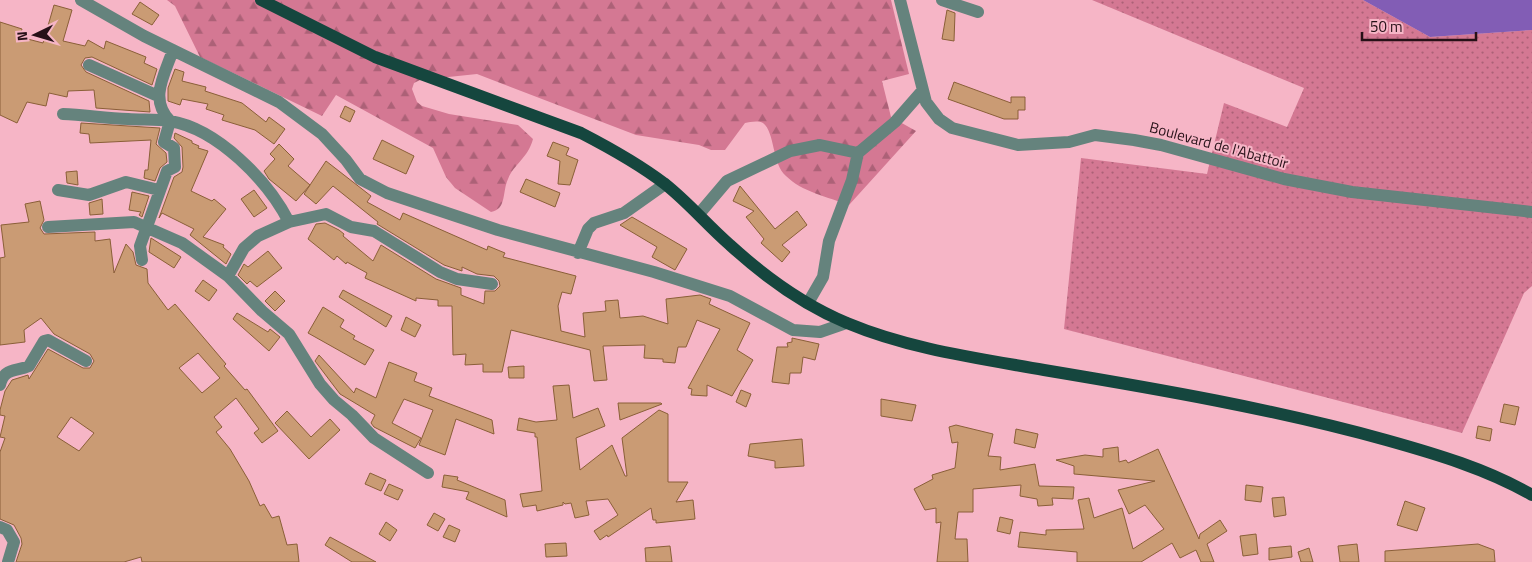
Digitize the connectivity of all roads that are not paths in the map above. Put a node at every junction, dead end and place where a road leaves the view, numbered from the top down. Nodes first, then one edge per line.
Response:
1 (81, 0) edge
2 (261, 0) edge
3 (900, 0) edge
4 (942, 0) edge
5 (978, 12) dead end
6 (173, 50) junction
7 (89, 65) dead end
8 (923, 90) junction
9 (158, 96) junction
10 (63, 114) dead end
11 (170, 121) junction
12 (858, 153) junction
13 (665, 184) junction
14 (58, 190) dead end
15 (159, 190) junction
16 (1532, 212) edge
17 (700, 214) junction
18 (289, 222) junction
19 (48, 227) dead end
20 (146, 229) junction
21 (578, 253) junction
22 (142, 260) dead end
23 (228, 276) junction
24 (492, 284) dead end
25 (808, 303) junction
26 (846, 323) junction
27 (86, 361) dead end
28 (0, 385) edge
29 (428, 472) dead end
30 (1532, 495) edge
31 (0, 527) edge
32 (8, 562) edge

1 - 6 street
2 - 13 main road
3 - 8 street, Boulevard de l'Abattoir
4 - 5 street
6 - 9 street
6 - 21 street
7 - 9 street
8 - 12 street
8 - 16 street, Boulevard de l'Abattoir
9 - 11 street
10 - 11 street
11 - 15 street
11 - 18 street
12 - 17 street
12 - 25 street
13 - 17 main road
13 - 21 street
14 - 15 street
15 - 20 street
17 - 25 main road
18 - 23 street
18 - 24 street
19 - 20 street
20 - 22 street
20 - 23 street
21 - 26 street
23 - 29 street
25 - 26 main road
26 - 30 main road
27 - 28 street
31 - 32 street

